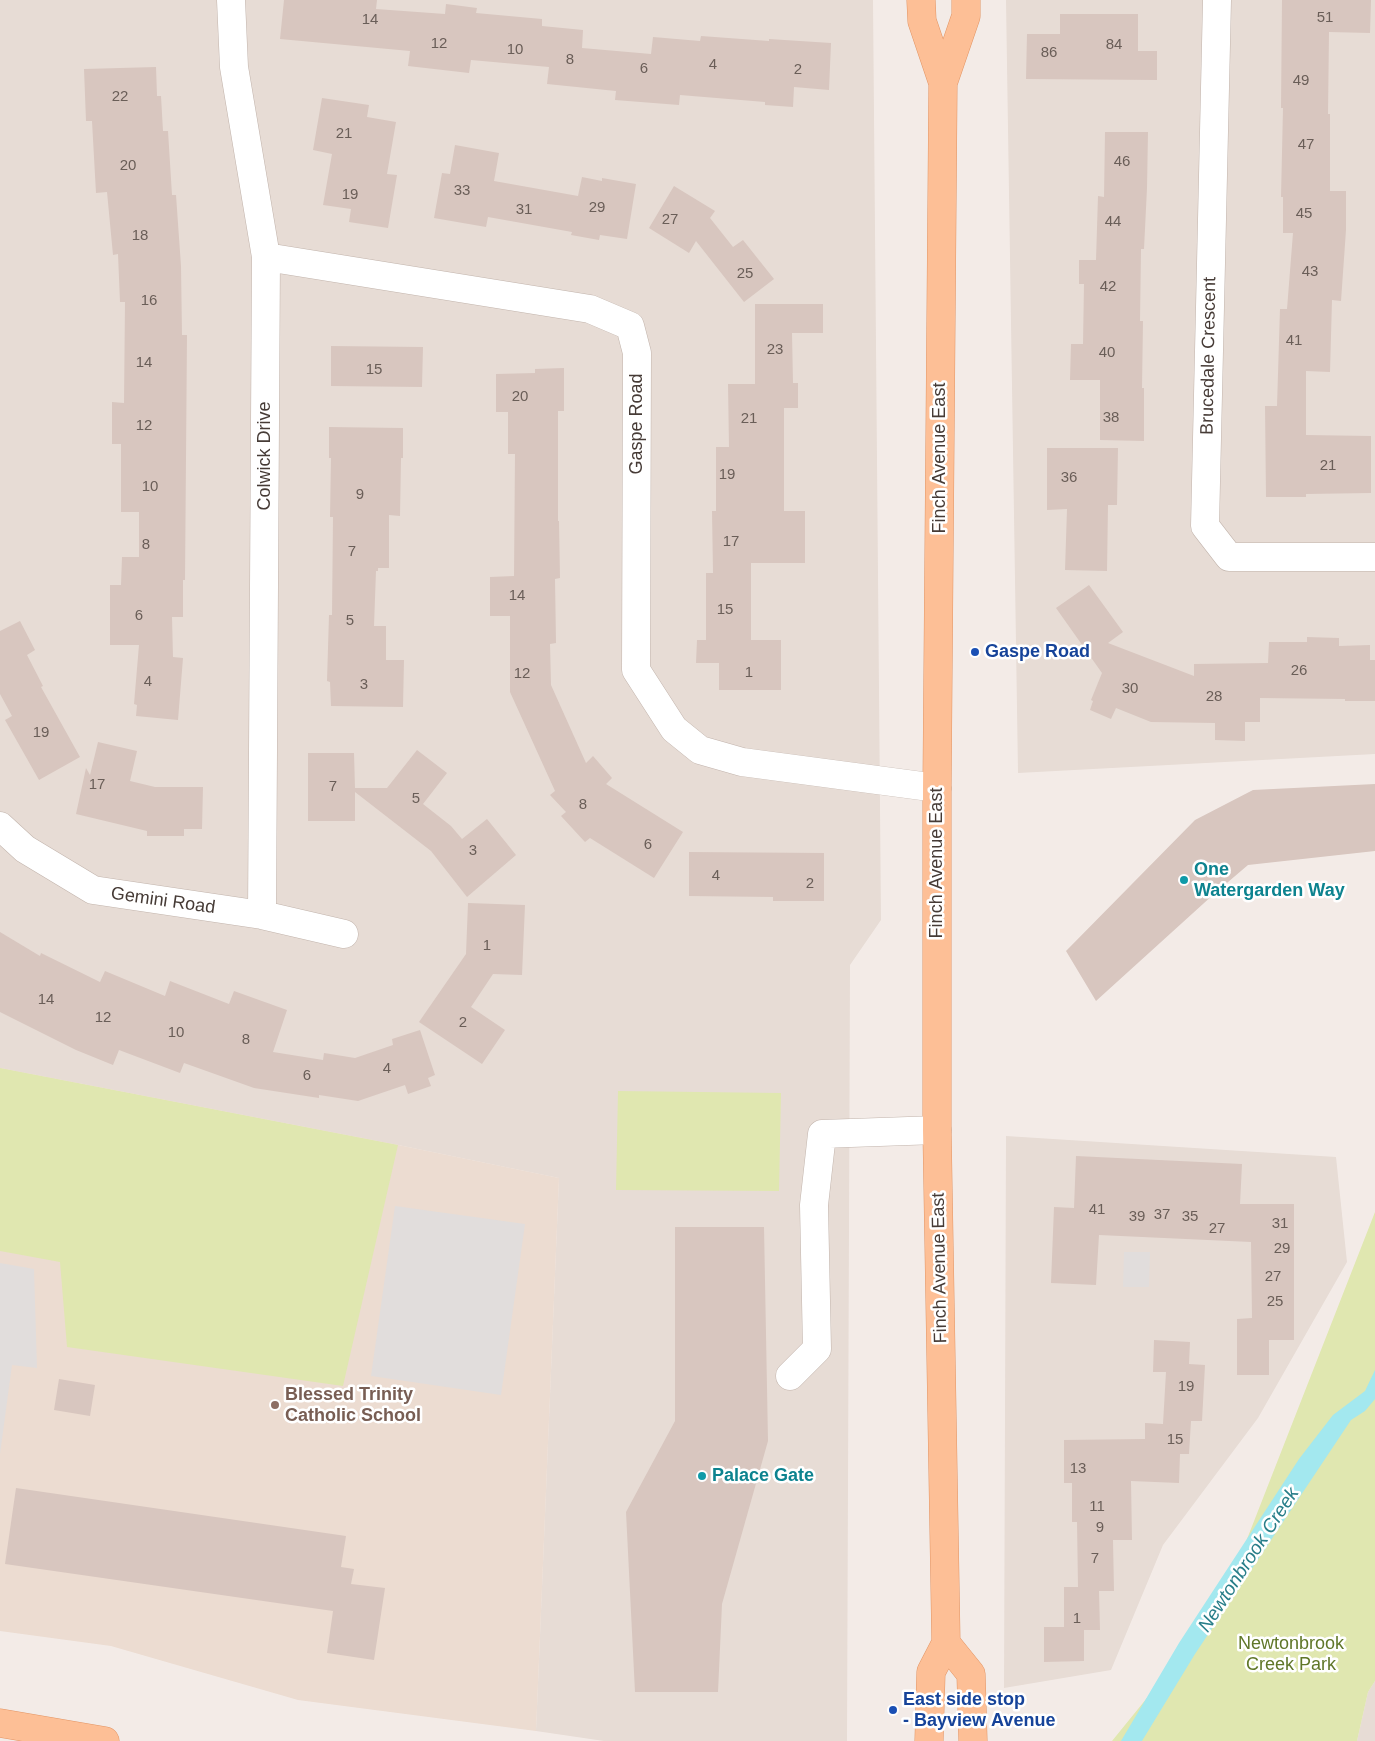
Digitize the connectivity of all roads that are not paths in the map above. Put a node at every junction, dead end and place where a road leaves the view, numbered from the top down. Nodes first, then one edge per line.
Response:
1 (231, 0) edge
2 (921, 0) edge
3 (966, 0) edge
4 (1217, 0) edge
5 (943, 83) junction
6 (266, 257) junction
7 (1375, 557) edge
8 (937, 788) junction
9 (0, 826) edge
10 (262, 915) junction
11 (344, 934) dead end
12 (937, 1130) junction
13 (790, 1376) dead end
14 (946, 1642) junction
15 (0, 1723) edge
16 (105, 1741) edge
17 (928, 1741) edge
18 (973, 1741) edge

1 - 6 street, Colwick Drive
2 - 5 main road, Finch Avenue East
3 - 5 main road, Finch Avenue East
4 - 7 street, Brucedale Crescent
5 - 8 main road, Finch Avenue East
6 - 8 street, Gaspe Road
6 - 10 street, Colwick Drive
8 - 12 main road, Finch Avenue East
9 - 10 street, Gemini Road
10 - 11 street, Gemini Road
12 - 13 street
12 - 14 main road, Finch Avenue East
14 - 17 main road, Finch Avenue East
14 - 18 main road
15 - 16 main road

